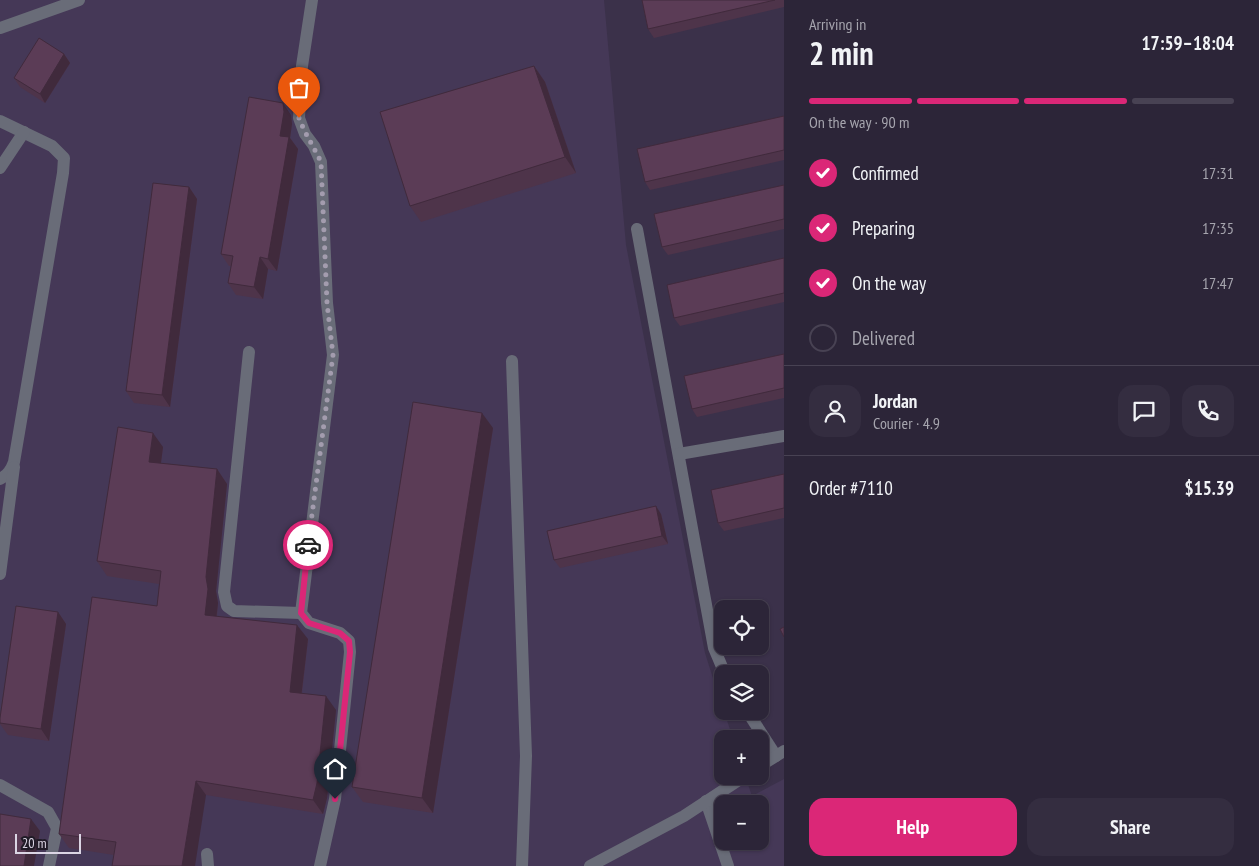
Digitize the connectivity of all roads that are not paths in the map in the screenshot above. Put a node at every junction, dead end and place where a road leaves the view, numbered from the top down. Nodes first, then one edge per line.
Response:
1 (79, 0) edge
2 (312, 0) edge
3 (0, 28) edge
4 (0, 121) edge
5 (24, 132) junction
6 (0, 168) edge
7 (637, 229) dead end
8 (249, 352) dead end
9 (512, 361) dead end
10 (784, 436) edge
11 (679, 454) junction
12 (14, 462) junction
13 (0, 478) edge
14 (0, 574) edge
15 (301, 613) junction
16 (721, 665) edge
17 (754, 720) edge
18 (780, 754) edge
19 (769, 761) edge
20 (0, 785) edge
21 (731, 785) edge
22 (706, 801) junction
23 (50, 866) edge
24 (320, 866) edge
25 (522, 866) edge
26 (590, 866) edge
27 (728, 866) edge

1 - 3 street
2 - 15 street
4 - 5 street
5 - 6 street
5 - 12 street
7 - 11 street
8 - 15 street
9 - 25 street
10 - 11 street
11 - 16 street
12 - 13 street
12 - 14 street
15 - 24 street
17 - 18 street
18 - 19 street
20 - 23 street
21 - 22 street
22 - 26 street
22 - 27 street

